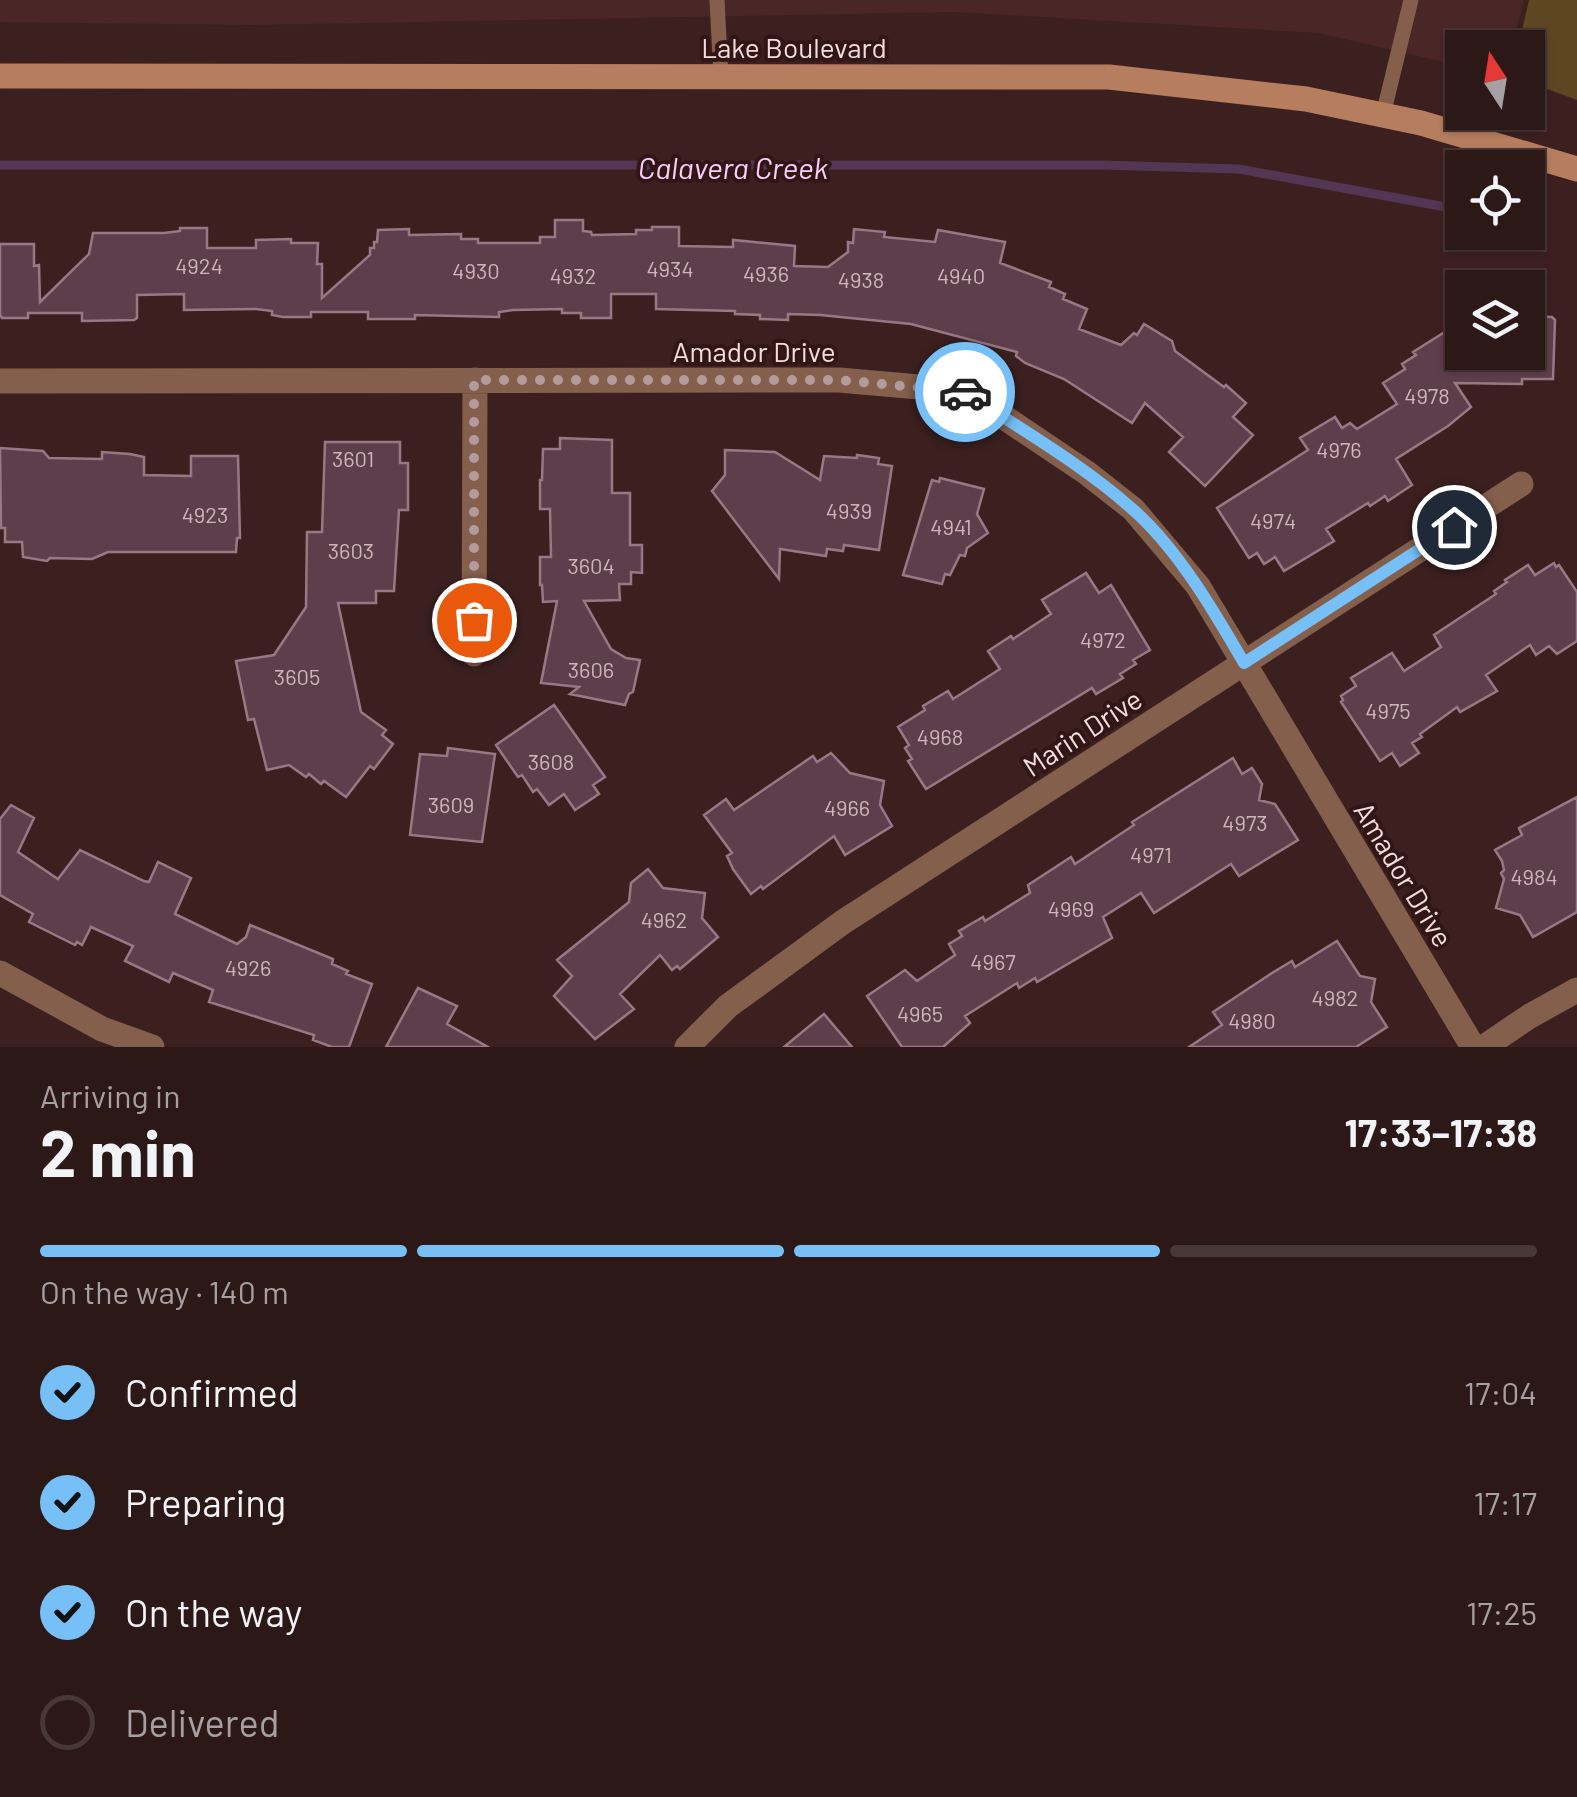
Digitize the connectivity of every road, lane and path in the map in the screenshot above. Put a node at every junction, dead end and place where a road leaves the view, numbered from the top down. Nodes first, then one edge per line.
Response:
1 (717, 0) edge
2 (1411, 0) edge
3 (0, 76) edge
4 (721, 77) junction
5 (1383, 114) junction
6 (1577, 169) edge
7 (474, 380) junction
8 (0, 381) edge
9 (1521, 484) dead end
10 (474, 654) dead end
11 (1244, 663) junction
12 (0, 973) edge
13 (1577, 990) edge
14 (152, 1047) edge
15 (687, 1047) edge
16 (1472, 1047) edge
17 (1484, 1047) edge

1 - 4 lane
2 - 5 lane
3 - 4 main road, Lake Boulevard
4 - 5 main road, Lake Boulevard
5 - 6 main road, Lake Boulevard
7 - 8 street, Amador Drive
7 - 10 street
7 - 11 street, Amador Drive
9 - 11 street, Marin Drive
11 - 15 street, Marin Drive
11 - 16 street, Amador Drive
12 - 14 street
13 - 17 street

